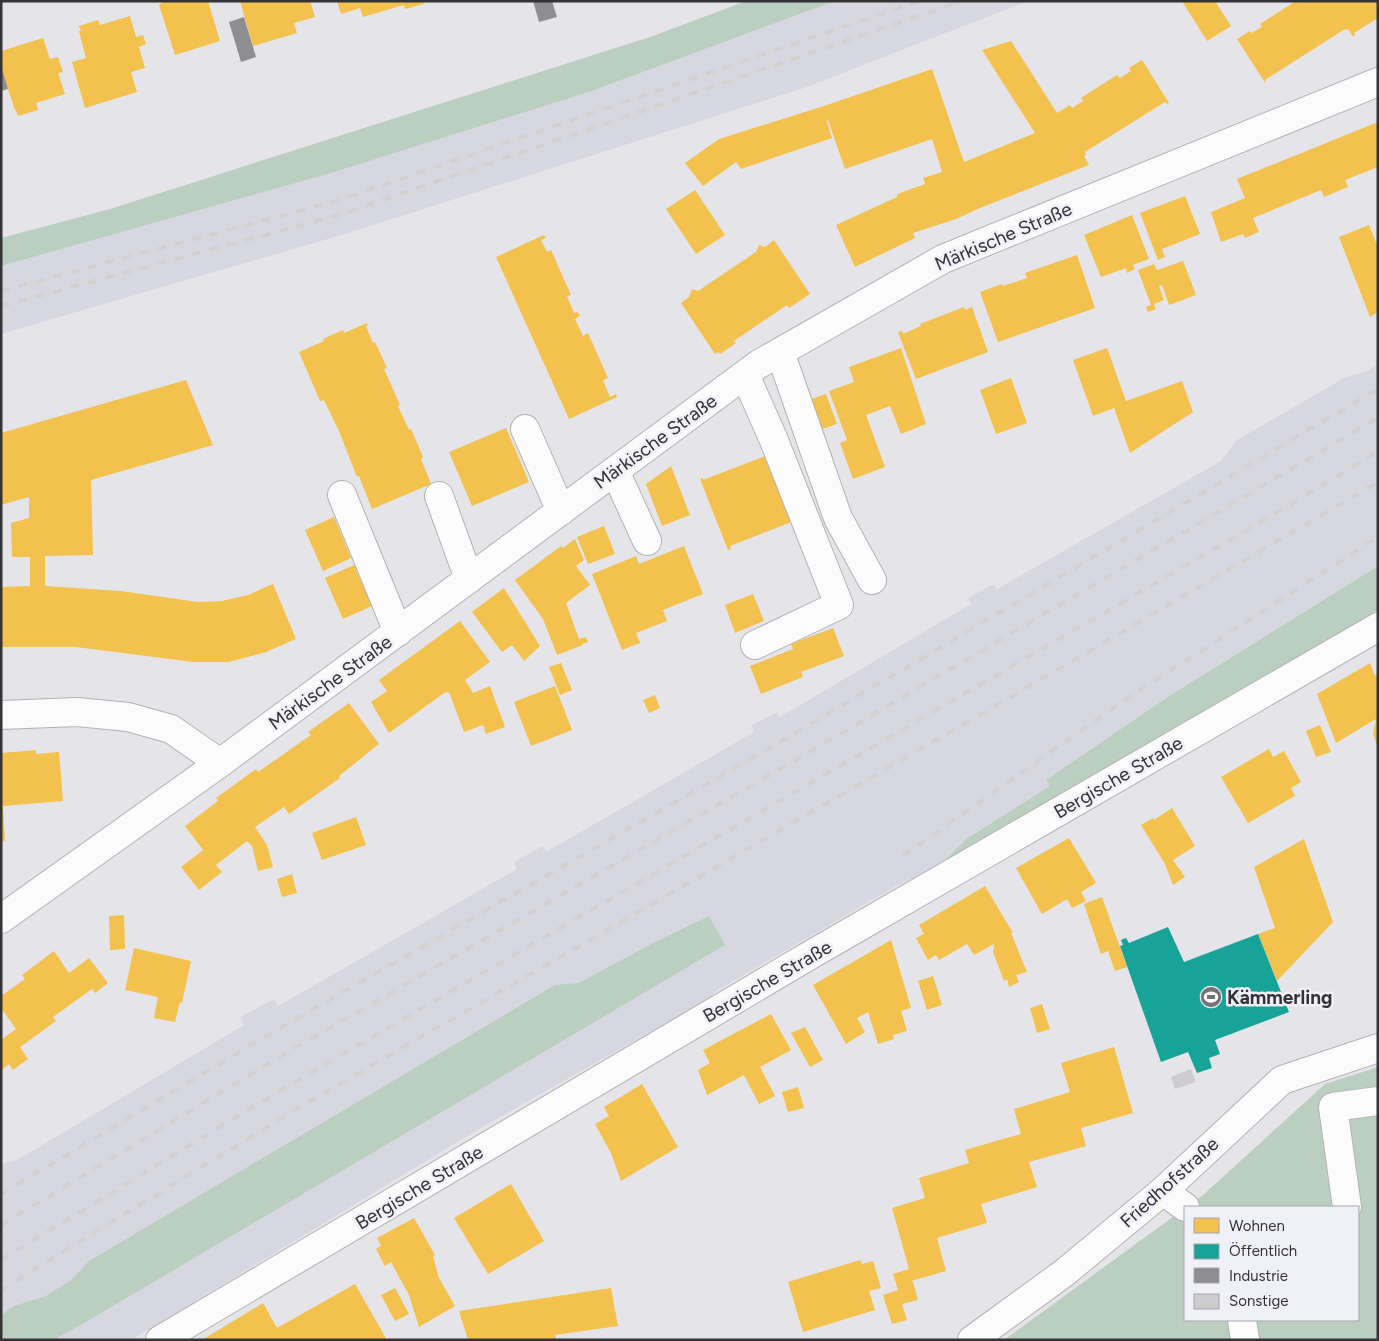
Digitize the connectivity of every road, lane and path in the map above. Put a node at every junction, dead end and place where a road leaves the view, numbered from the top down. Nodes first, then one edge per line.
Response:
1 (1378, 82) edge
2 (780, 352) junction
3 (745, 375) junction
4 (525, 429) dead end
5 (615, 470) junction
6 (342, 495) dead end
7 (439, 496) dead end
8 (561, 511) junction
9 (647, 542) dead end
10 (469, 579) junction
11 (872, 580) dead end
12 (1378, 627) edge
13 (398, 632) junction
14 (755, 645) dead end
15 (1, 715) edge
16 (220, 763) junction
17 (1, 919) edge
18 (1378, 1048) edge
19 (1378, 1102) edge
20 (1163, 1190) junction
21 (1184, 1206) edge
22 (1347, 1206) edge
23 (1242, 1321) edge
24 (160, 1340) edge
25 (972, 1340) edge
26 (1245, 1340) edge

1 - 2 street, Märkische Straße
2 - 3 street, Märkische Straße
2 - 11 street
3 - 5 street, Märkische Straße
3 - 14 street
4 - 8 street
5 - 8 street, Märkische Straße
5 - 9 street
6 - 13 street
7 - 10 street
8 - 10 street, Märkische Straße
10 - 13 street, Märkische Straße
12 - 24 street, Bergische Straße
13 - 16 street, Märkische Straße
15 - 16 street
16 - 17 street, Märkische Straße
18 - 20 street, Friedhofstraße
19 - 22 street
20 - 21 street
20 - 25 street, Friedhofstraße
23 - 26 street

